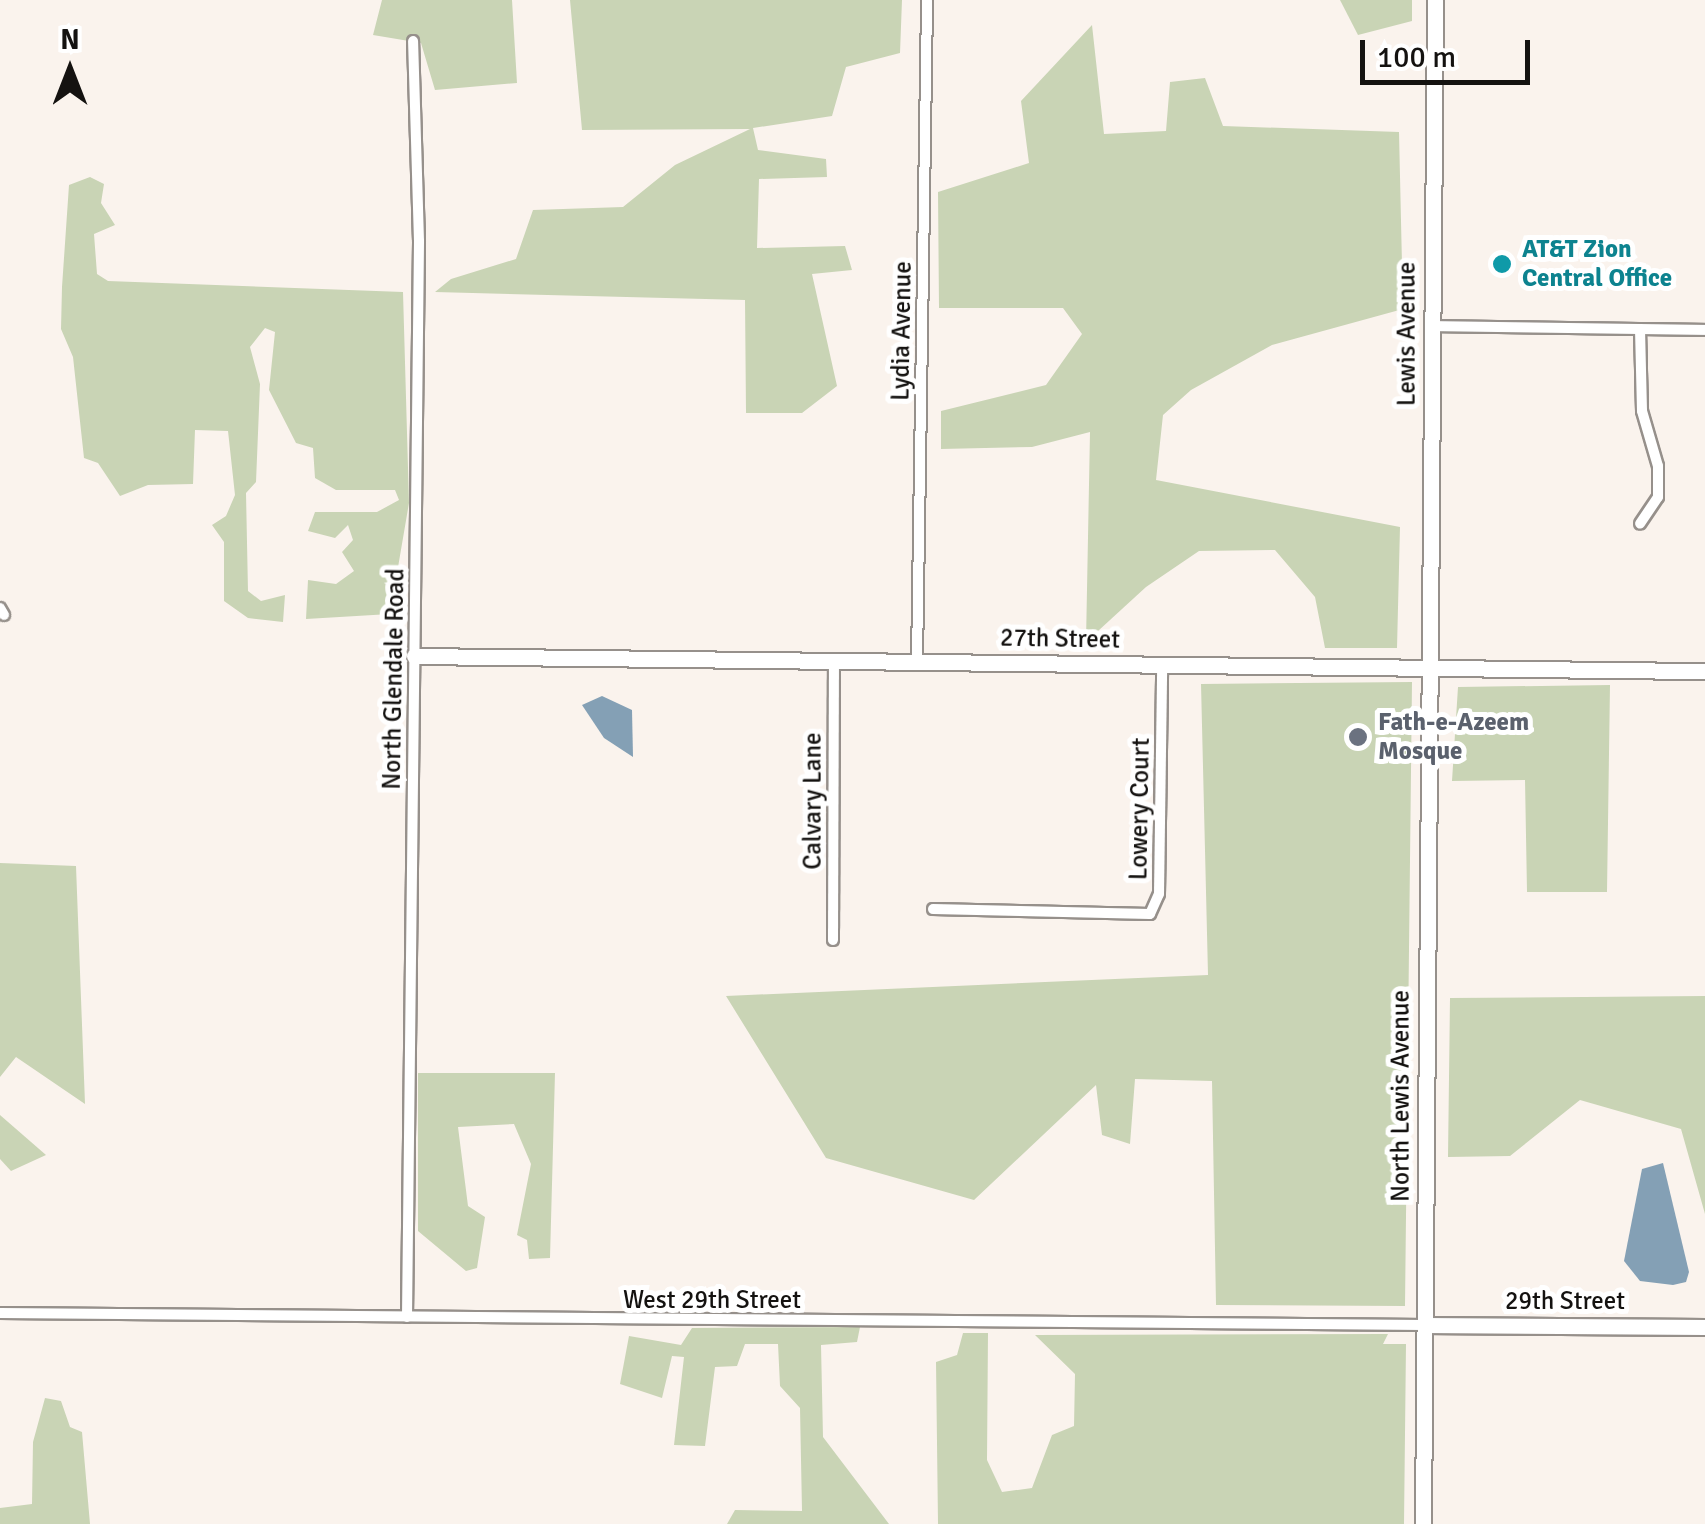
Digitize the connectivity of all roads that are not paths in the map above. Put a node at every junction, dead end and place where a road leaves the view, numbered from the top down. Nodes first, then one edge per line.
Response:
1 (927, 0) edge
2 (1435, 0) edge
3 (413, 42) dead end
4 (1432, 326) junction
5 (1640, 329) junction
6 (1705, 330) edge
7 (1640, 524) dead end
8 (414, 656) junction
9 (834, 661) junction
10 (917, 662) junction
11 (1162, 665) junction
12 (1430, 668) junction
13 (1705, 670) edge
14 (933, 909) dead end
15 (832, 940) dead end
16 (0, 1313) edge
17 (408, 1317) junction
18 (1424, 1326) junction
19 (1705, 1327) edge
20 (1423, 1524) edge

1 - 10 street, Lydia Avenue
2 - 4 street, Lewis Avenue
3 - 8 street, North Glendale Road
4 - 5 street
4 - 12 street, Lewis Avenue
5 - 6 street
5 - 7 street
8 - 9 street, 27th Street
8 - 17 street, North Glendale Road
9 - 10 street, 27th Street
9 - 15 street, Calvary Lane
10 - 11 street, 27th Street
11 - 12 street, 27th Street
11 - 14 street, Lowery Court
12 - 13 street, 27th Street
12 - 18 street, North Lewis Avenue
16 - 17 street, West 29th Street
17 - 18 street, West 29th Street
18 - 19 street, 29th Street
18 - 20 street, North Lewis Avenue

